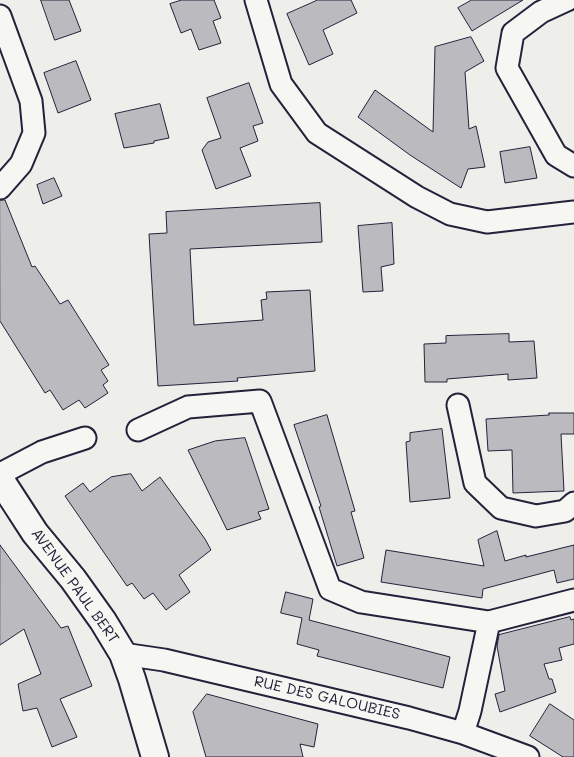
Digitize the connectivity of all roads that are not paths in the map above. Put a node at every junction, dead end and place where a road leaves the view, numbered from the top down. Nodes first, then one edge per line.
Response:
1 (256, 0) edge
2 (567, 0) edge
3 (0, 16) edge
4 (574, 166) edge
5 (0, 188) edge
6 (574, 212) edge
7 (458, 405) dead end
8 (138, 430) dead end
9 (85, 438) dead end
10 (0, 474) edge
11 (0, 479) edge
12 (574, 503) edge
13 (574, 600) edge
14 (489, 622) junction
15 (123, 654) junction
16 (463, 733) junction
17 (155, 757) edge
18 (528, 757) edge

1 - 6 street
2 - 4 street
3 - 5 street
7 - 12 street
8 - 14 street
9 - 10 street
11 - 15 street, AVENUE PAUL BERT
13 - 14 street
14 - 16 street
15 - 16 street, RUE DES GALOUBIES
15 - 17 street, AVENUE PAUL BERT
16 - 18 street, RUE DES GALOUBIES

